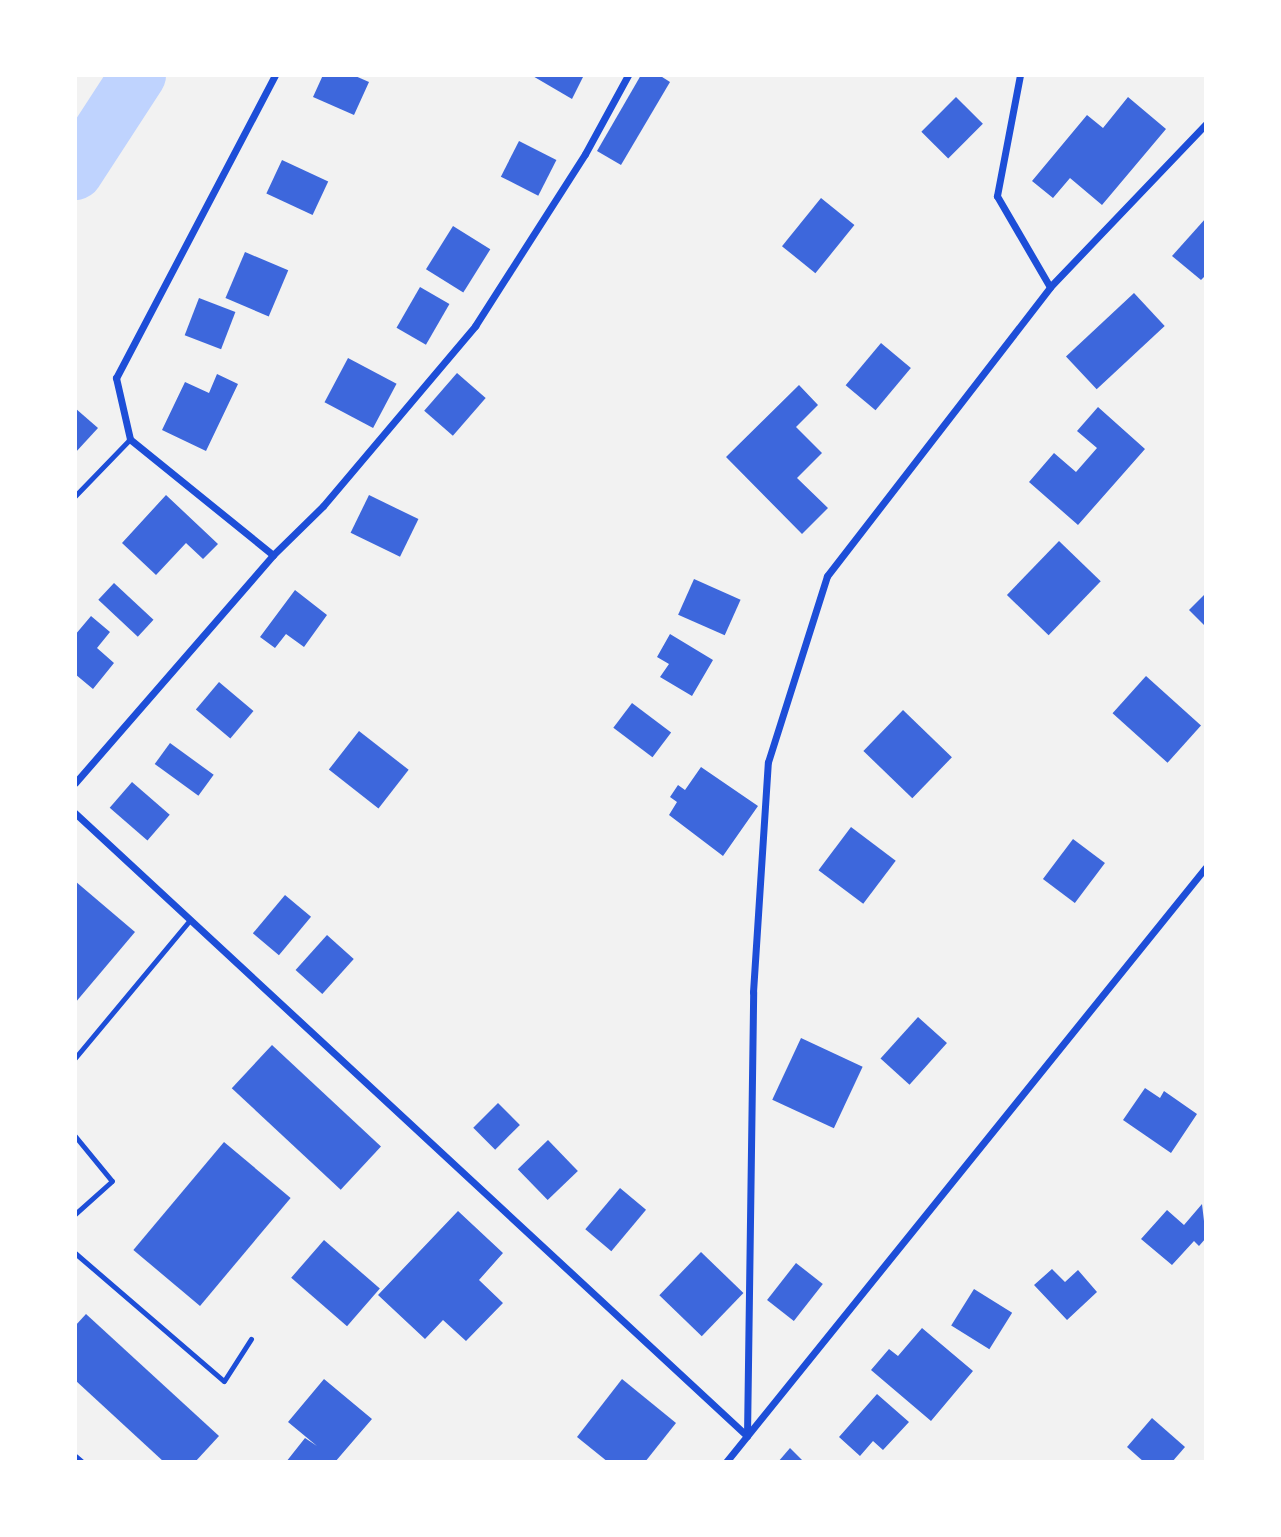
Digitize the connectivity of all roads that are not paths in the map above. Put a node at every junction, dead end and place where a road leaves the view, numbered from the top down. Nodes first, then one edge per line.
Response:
1 (275, 75) edge
2 (628, 75) edge
3 (1020, 75) edge
4 (1206, 124) edge
5 (1050, 287) junction
6 (130, 439) junction
7 (75, 496) edge
8 (273, 555) junction
9 (75, 783) edge
10 (75, 813) edge
11 (1206, 867) edge
12 (190, 920) junction
13 (75, 1058) edge
14 (75, 1136) edge
15 (75, 1214) edge
16 (75, 1253) edge
17 (251, 1339) dead end
18 (747, 1436) junction
19 (75, 1457) edge
20 (81, 1462) edge
21 (726, 1462) edge

1 - 6 street
2 - 8 street
3 - 5 street
4 - 5 street
5 - 18 street
6 - 7 lane
6 - 8 street
8 - 9 street
10 - 12 street
11 - 18 street
12 - 13 lane
12 - 18 street
14 - 15 lane
16 - 17 lane
18 - 21 street
19 - 20 street

